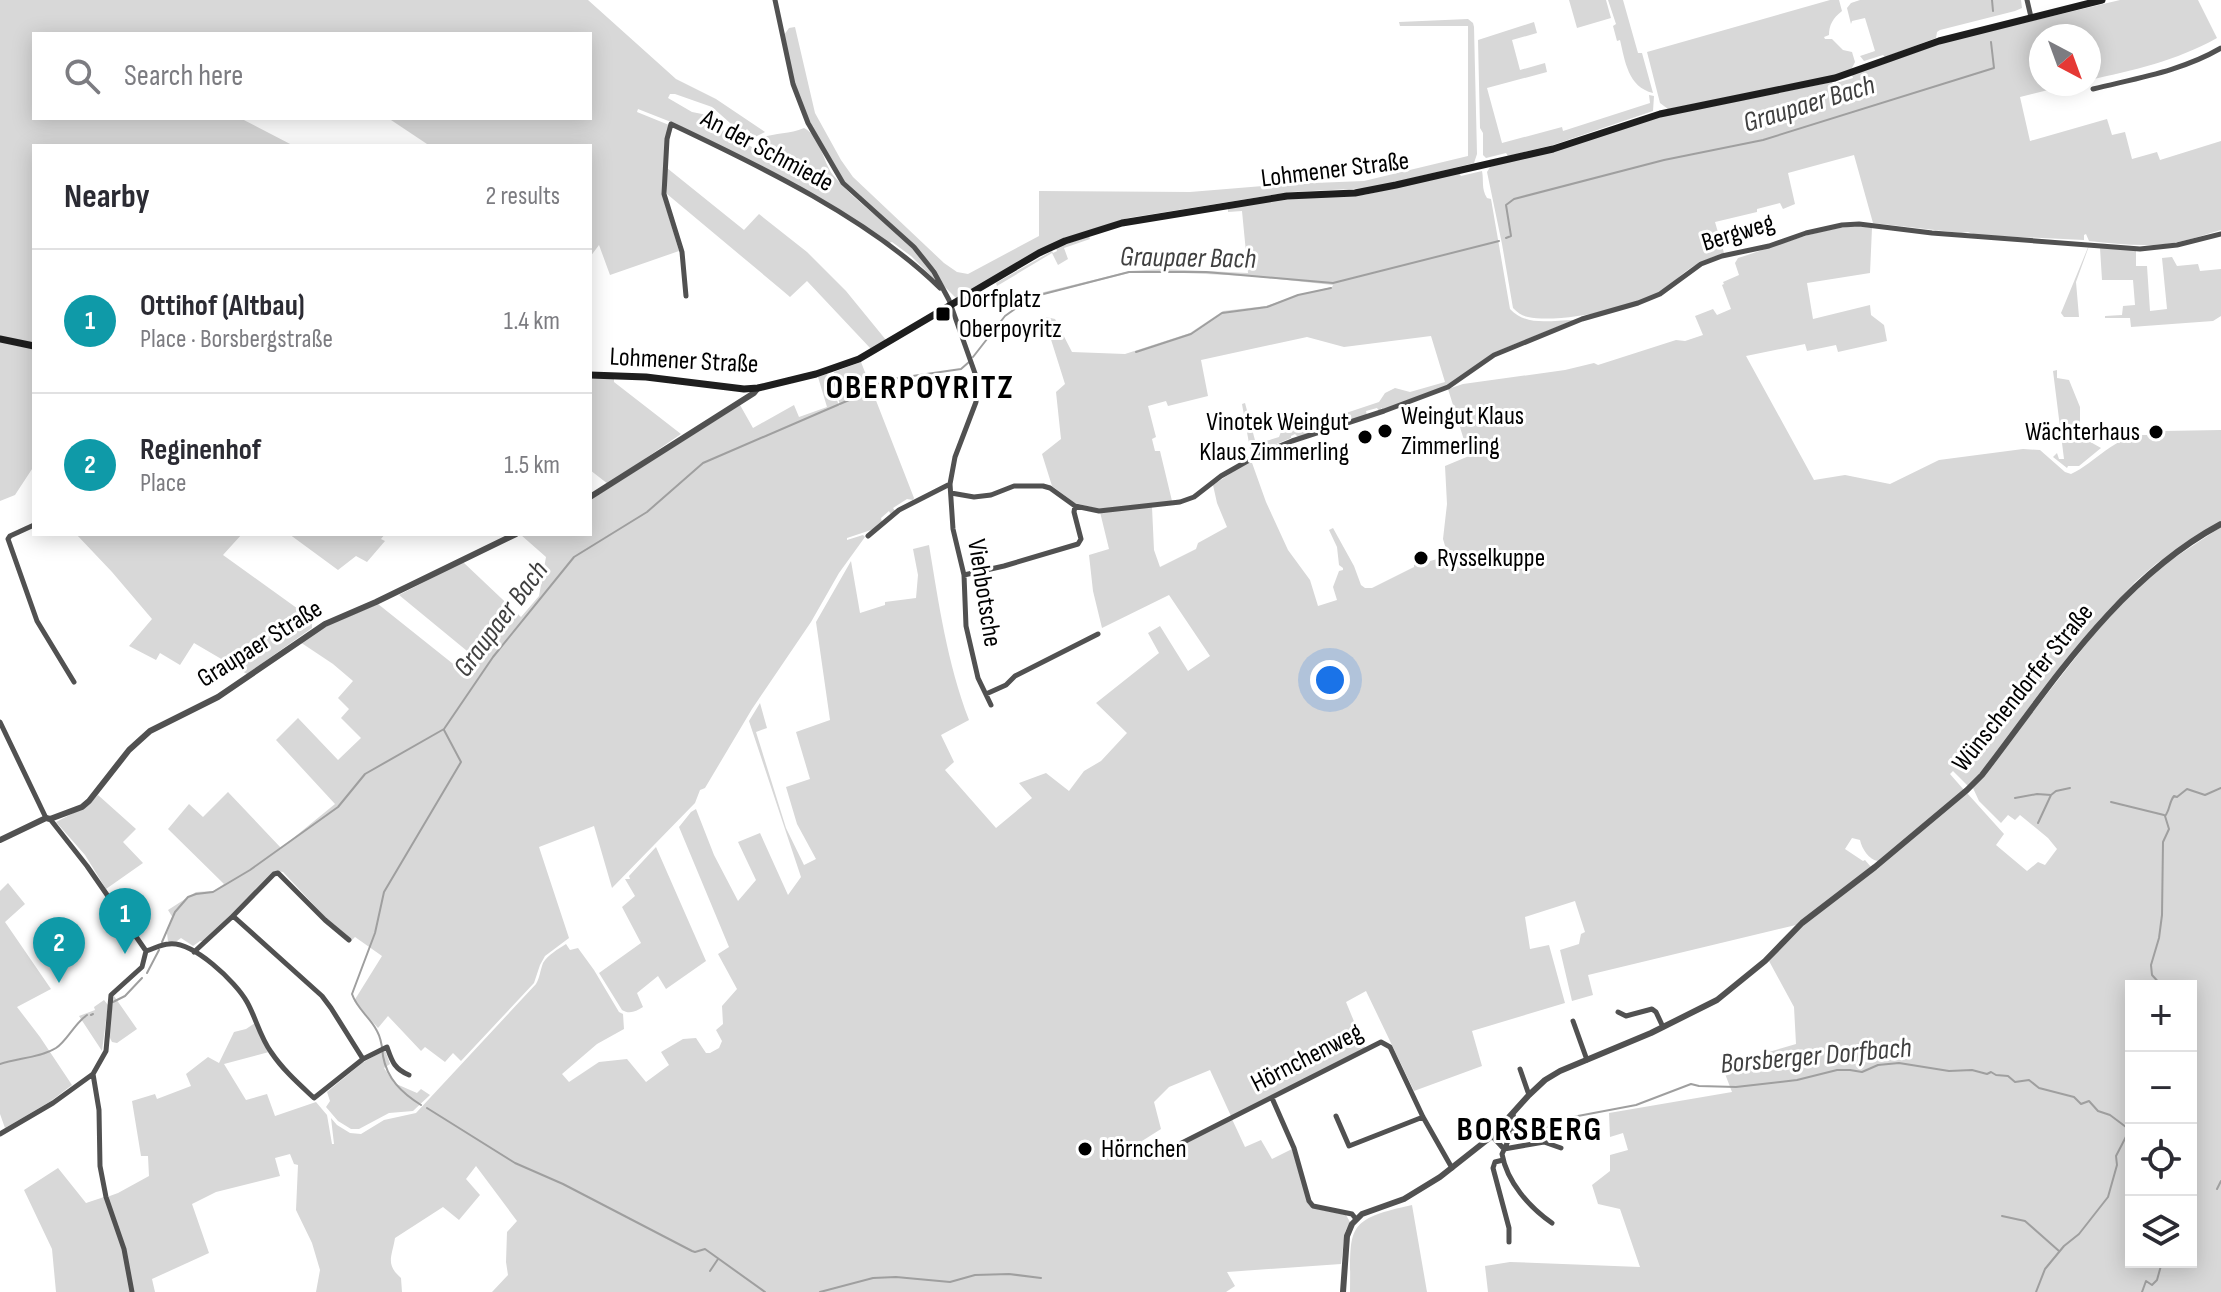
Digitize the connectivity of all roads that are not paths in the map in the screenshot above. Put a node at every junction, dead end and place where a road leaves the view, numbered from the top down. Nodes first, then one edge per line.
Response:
1 (775, 0) edge
2 (2027, 0) edge
3 (2102, 0) edge
4 (2031, 17) junction
5 (2221, 48) edge
6 (2101, 87) edge
7 (2221, 234) edge
8 (944, 291) junction
9 (686, 296) dead end
10 (951, 306) junction
11 (0, 339) edge
12 (32, 346) edge
13 (592, 375) edge
14 (758, 388) junction
15 (950, 484) junction
16 (951, 493) junction
17 (592, 496) edge
18 (1075, 506) junction
19 (2221, 524) edge
20 (32, 526) edge
21 (512, 536) edge
22 (868, 536) dead end
23 (964, 575) junction
24 (1098, 634) dead end
25 (74, 682) dead end
26 (986, 694) junction
27 (991, 705) dead end
28 (0, 722) edge
29 (48, 819) junction
30 (0, 840) edge
31 (233, 916) junction
32 (349, 940) dead end
33 (146, 951) junction
34 (194, 952) junction
35 (1618, 1012) dead end
36 (1573, 1021) dead end
37 (1663, 1027) junction
38 (363, 1059) junction
39 (1587, 1060) junction
40 (1520, 1069) dead end
41 (93, 1074) junction
42 (409, 1075) dead end
43 (1529, 1095) junction
44 (1272, 1098) junction
45 (1513, 1114) junction
46 (1336, 1116) dead end
47 (1423, 1117) junction
48 (0, 1134) edge
49 (1492, 1136) junction
50 (1561, 1148) dead end
51 (1504, 1149) junction
52 (1162, 1153) dead end
53 (1503, 1160) junction
54 (1452, 1168) junction
55 (1356, 1219) junction
56 (1552, 1223) dead end
57 (1509, 1242) dead end
58 (132, 1292) edge
59 (1343, 1292) edge

1 - 8 street
2 - 4 street
3 - 4 main road, Lohmener Straße
4 - 10 main road, Lohmener Straße
5 - 6 street
7 - 18 street, Bergweg
8 - 9 street, An der Schmiede
8 - 10 street
10 - 14 main road, Lohmener Straße
10 - 15 street
11 - 12 main road
13 - 14 main road, Lohmener Straße
14 - 17 street
15 - 16 street, Viehbotsche
15 - 22 street
16 - 18 street
16 - 23 street, Viehbotsche
18 - 23 street
19 - 37 street, Wünschendorfer Straße
20 - 25 street
21 - 29 street, Graupaer Straße
23 - 26 street, Viehbotsche
24 - 26 street
26 - 27 street, Viehbotsche
28 - 29 street
29 - 30 street, Graupaer Straße
29 - 33 street
31 - 32 street
31 - 34 street
31 - 38 street
33 - 34 street
33 - 41 street
34 - 38 street
35 - 37 street
36 - 39 street
37 - 39 street, Wünschendorfer Straße
38 - 42 street
39 - 43 street, Wünschendorfer Straße
40 - 43 street
41 - 48 street
41 - 58 street
43 - 45 street, Wünschendorfer Straße
44 - 47 street, Hörnchenweg
44 - 52 street, Hörnchenweg
44 - 55 street
45 - 49 street, Wünschendorfer Straße
45 - 51 street
46 - 47 street
47 - 54 street, Hörnchenweg
49 - 51 street
49 - 54 street, Wünschendorfer Straße
50 - 51 street
51 - 53 street
53 - 56 street
53 - 57 street
54 - 55 street, Wünschendorfer Straße
55 - 59 street

